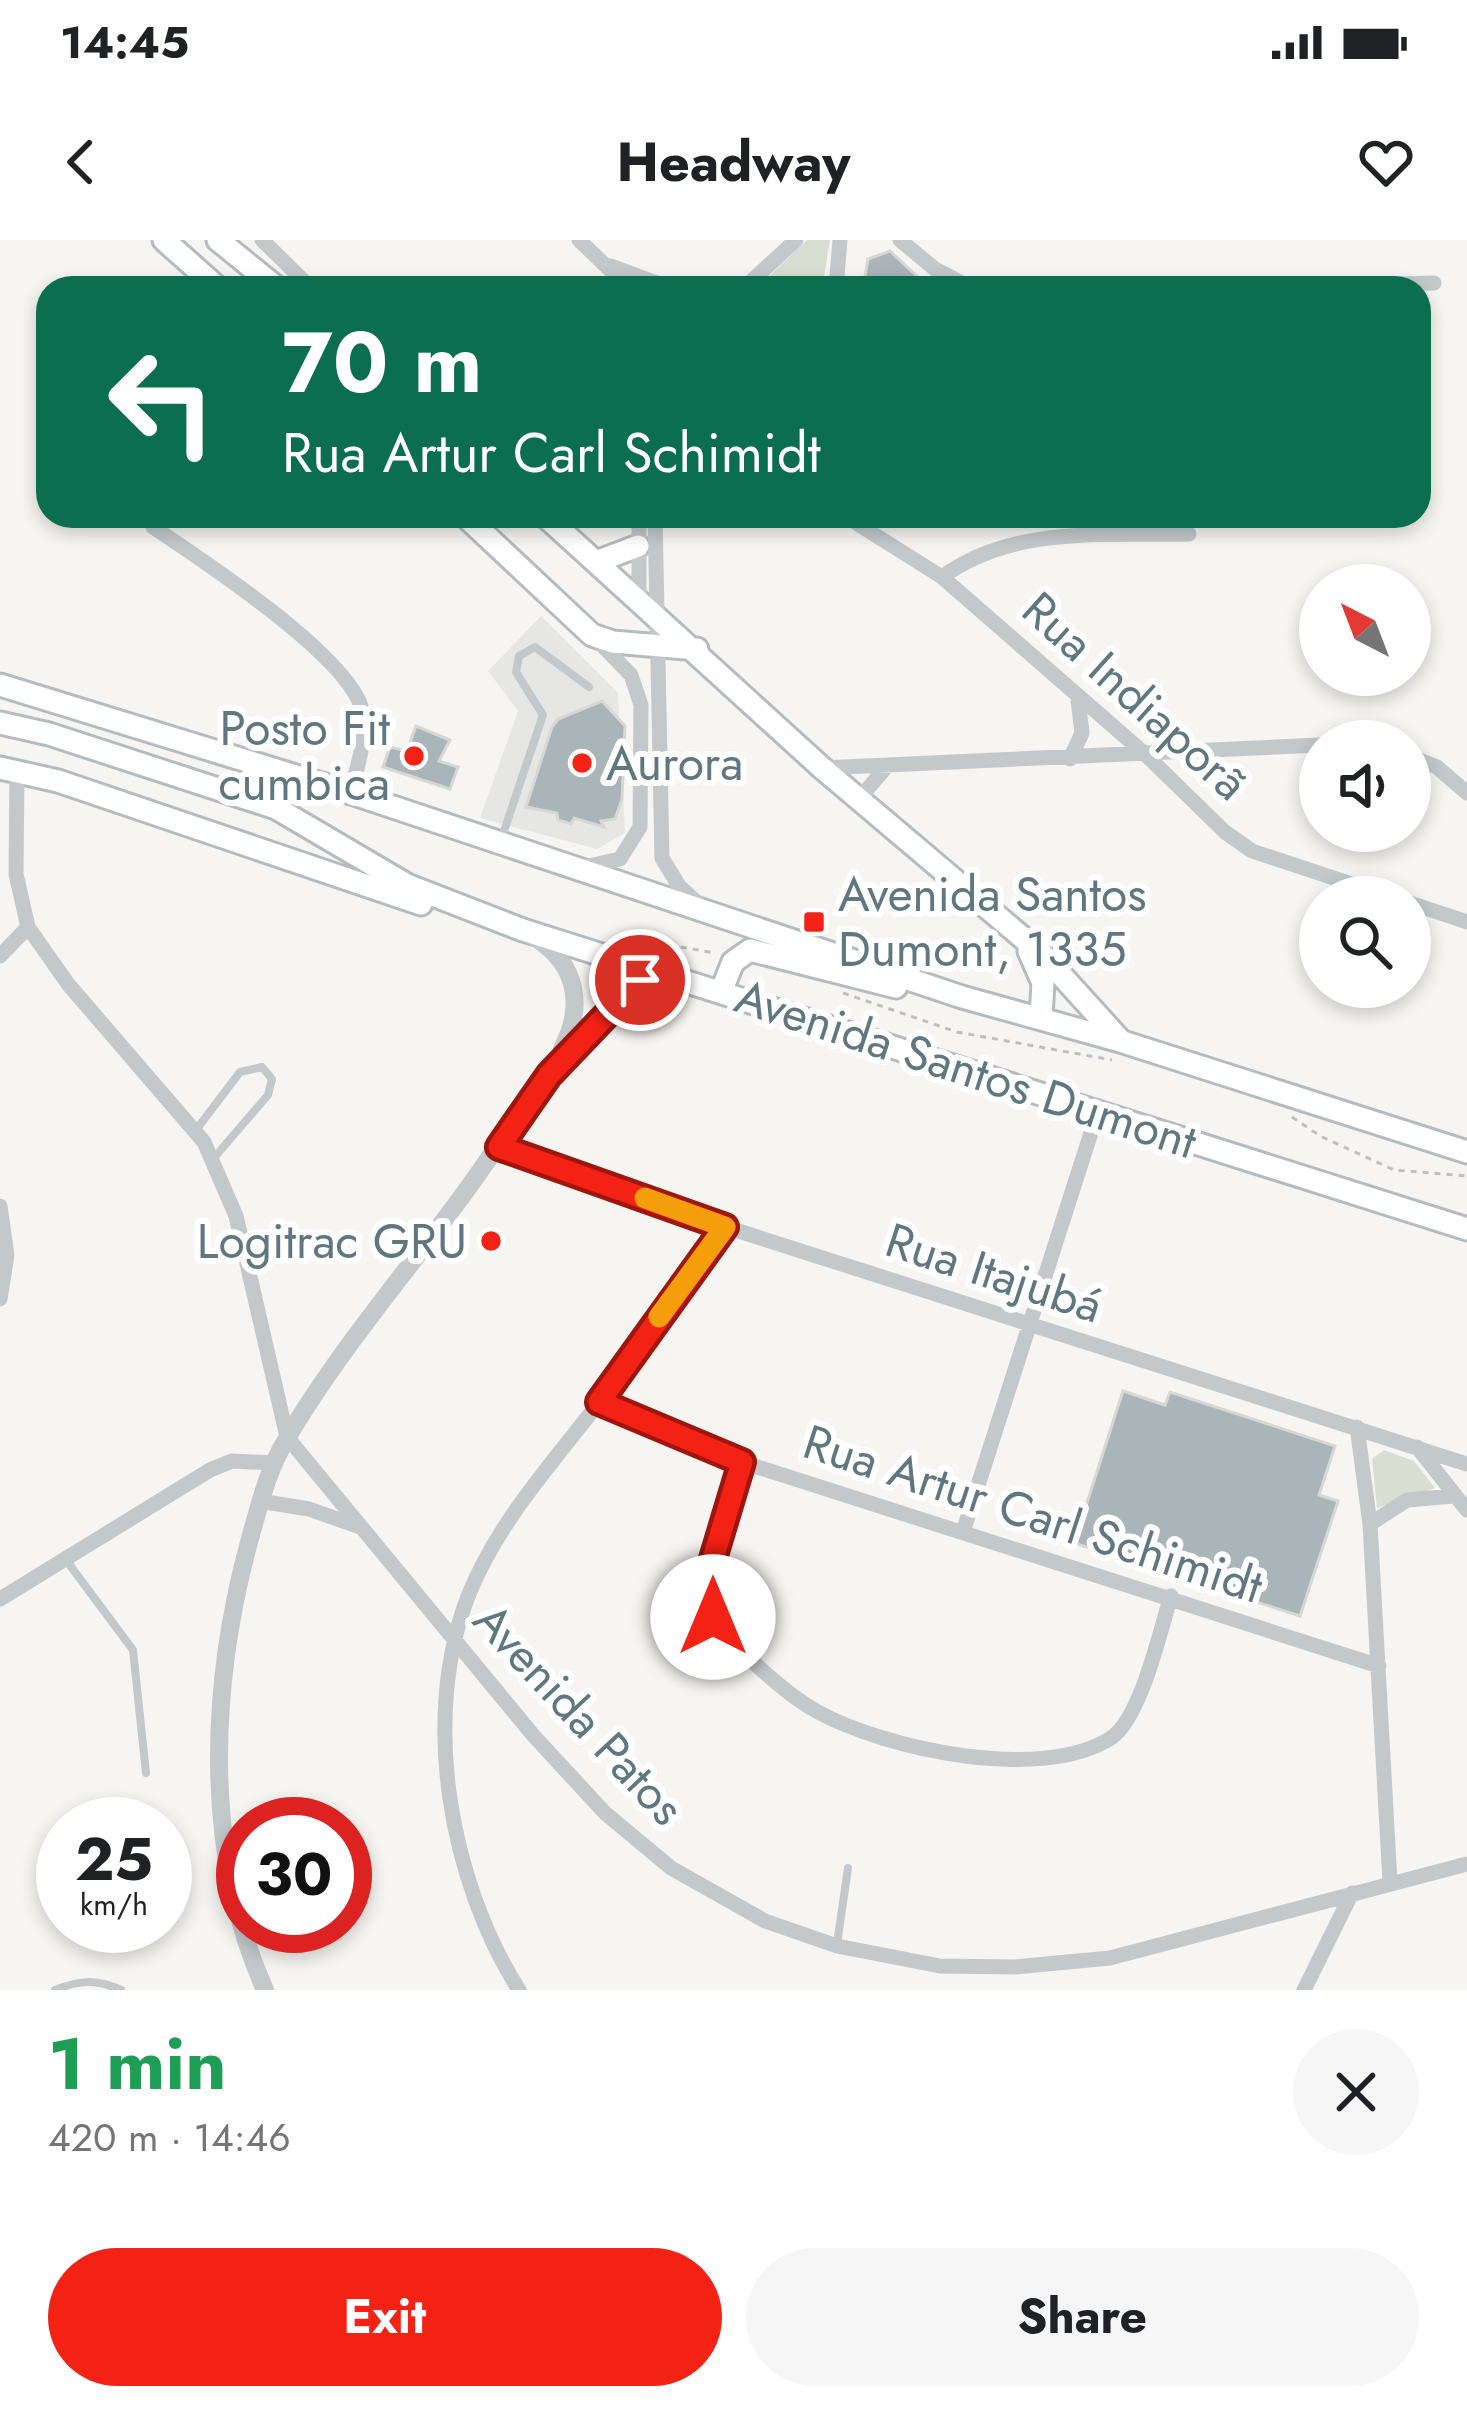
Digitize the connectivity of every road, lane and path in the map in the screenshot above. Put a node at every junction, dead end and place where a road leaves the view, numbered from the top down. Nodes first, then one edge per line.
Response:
1 (164, 240) edge
2 (218, 240) edge
3 (262, 240) edge
4 (578, 240) edge
5 (796, 240) edge
6 (900, 240) edge
7 (844, 243) edge
8 (608, 265) junction
9 (204, 276) edge
10 (262, 276) edge
11 (299, 276) edge
12 (618, 276) edge
13 (638, 276) edge
14 (757, 276) edge
15 (838, 276) edge
16 (952, 276) edge
17 (1431, 283) edge
18 (1434, 283) dead end
19 (154, 528) edge
20 (478, 528) edge
21 (558, 528) edge
22 (639, 528) edge
23 (656, 528) edge
24 (864, 528) edge
25 (1190, 533) dead end
26 (638, 546) junction
27 (596, 562) junction
28 (942, 577) junction
29 (639, 599) junction
30 (659, 616) junction
31 (592, 635) junction
32 (657, 646) junction
33 (697, 649) junction
34 (0, 685) edge
35 (589, 687) dead end
36 (1077, 697) junction
37 (0, 723) edge
38 (1299, 746) edge
39 (1145, 754) junction
40 (1070, 759) junction
41 (888, 765) junction
42 (1431, 765) edge
43 (822, 768) junction
44 (9, 769) edge
45 (351, 793) junction
46 (1467, 793) edge
47 (859, 799) junction
48 (500, 842) junction
49 (578, 867) junction
50 (1329, 876) edge
51 (460, 906) junction
52 (705, 910) junction
53 (1431, 910) edge
54 (1467, 922) edge
55 (28, 927) junction
56 (523, 930) junction
57 (1022, 940) junction
58 (669, 945) dead end
59 (0, 956) edge
60 (736, 957) junction
61 (658, 970) junction
62 (828, 986) dead end
63 (721, 992) junction
64 (962, 997) junction
65 (1041, 1017) junction
66 (1119, 1050) junction
67 (549, 1075) junction
68 (1098, 1111) junction
69 (1287, 1114) dead end
70 (196, 1130) junction
71 (499, 1147) junction
72 (1467, 1152) edge
73 (212, 1160) junction
74 (1467, 1176) edge
75 (0, 1206) edge
76 (725, 1227) junction
77 (1467, 1229) edge
78 (0, 1299) edge
79 (1030, 1326) junction
80 (599, 1402) junction
81 (1357, 1427) junction
82 (287, 1437) junction
83 (1415, 1445) junction
84 (742, 1462) junction
85 (274, 1463) junction
86 (1467, 1464) edge
87 (1454, 1496) junction
88 (260, 1501) junction
89 (1467, 1510) edge
90 (1370, 1524) junction
91 (362, 1528) junction
92 (963, 1532) junction
93 (65, 1559) junction
94 (1171, 1596) junction
95 (0, 1599) edge
96 (457, 1643) junction
97 (1379, 1666) junction
98 (146, 1773) dead end
99 (1467, 1864) edge
100 (848, 1868) dead end
101 (1390, 1882) junction
102 (1352, 1893) junction
103 (836, 1946) junction
104 (55, 1990) edge
105 (121, 1990) edge
106 (265, 1990) edge
107 (519, 1990) edge
108 (1304, 1990) edge

1 - 9 main road
2 - 10 main road
3 - 11 street
4 - 8 street
5 - 14 street
6 - 16 street
7 - 15 street
8 - 12 street
8 - 13 street
17 - 18 street
19 - 45 street
20 - 31 main road
21 - 27 main road
22 - 26 street
23 - 30 street
24 - 28 street, Rua Indiaporã
25 - 28 street
26 - 27 main road
26 - 29 street
27 - 29 main road
28 - 36 street, Rua Indiaporã
29 - 30 main road
30 - 32 street
30 - 33 main road
31 - 32 main road
31 - 49 street
32 - 33 main road
32 - 52 street
33 - 43 main road
34 - 45 main road, Avenida Santos Dumont
35 - 48 lane
36 - 39 street, Rua Indiaporã
36 - 40 street
37 - 51 main road, Avenida Santos Dumont
38 - 39 street
39 - 40 street
39 - 50 street, Rua Indiaporã
40 - 41 street
41 - 43 street
41 - 47 street
42 - 46 street
43 - 47 main road
44 - 51 main road
44 - 55 street, Avenida Patos
45 - 48 main road, Avenida Santos Dumont
47 - 57 main road
48 - 49 main road, Avenida Santos Dumont
49 - 52 main road, Avenida Santos Dumont
51 - 56 main road, Avenida Santos Dumont
52 - 64 main road, Avenida Santos Dumont
53 - 54 street
55 - 59 street
55 - 70 street, Avenida Patos
56 - 61 main road, Avenida Santos Dumont
56 - 67 street
57 - 65 main road
57 - 66 main road
58 - 60 path
60 - 63 main road
60 - 64 main road
61 - 63 main road, Avenida Santos Dumont
61 - 67 street
62 - 66 path
63 - 68 main road, Avenida Santos Dumont
64 - 65 main road, Avenida Santos Dumont
65 - 66 main road, Avenida Santos Dumont
66 - 72 main road, Avenida Santos Dumont
67 - 71 street
68 - 77 main road, Avenida Santos Dumont
68 - 79 street
69 - 74 path
70 - 73 street, Avenida Patos
70 - 73 lane
71 - 76 street, Rua Itajubá
71 - 82 street
73 - 82 street, Avenida Patos
75 - 78 street
76 - 79 street, Rua Itajubá
76 - 80 street
79 - 81 street, Rua Itajubá
79 - 92 street
80 - 84 street, Rua Artur Carl Schimidt
80 - 96 street
81 - 83 street, Rua Itajubá
81 - 90 street
82 - 85 street
82 - 91 street, Avenida Patos
83 - 86 street, Rua Itajubá
83 - 87 street
84 - 92 street, Rua Artur Carl Schimidt
84 - 94 street
85 - 88 street
85 - 93 street
87 - 89 street
87 - 90 street
88 - 91 street
88 - 106 street
90 - 97 street
91 - 96 street, Avenida Patos
92 - 94 street, Rua Artur Carl Schimidt
93 - 95 street
93 - 98 lane
94 - 97 street, Rua Artur Carl Schimidt
96 - 103 street, Avenida Patos
96 - 107 street
97 - 101 street
99 - 101 street, Avenida Patos
100 - 103 lane
101 - 102 street, Avenida Patos
102 - 103 street, Avenida Patos
102 - 108 street
104 - 105 lane

